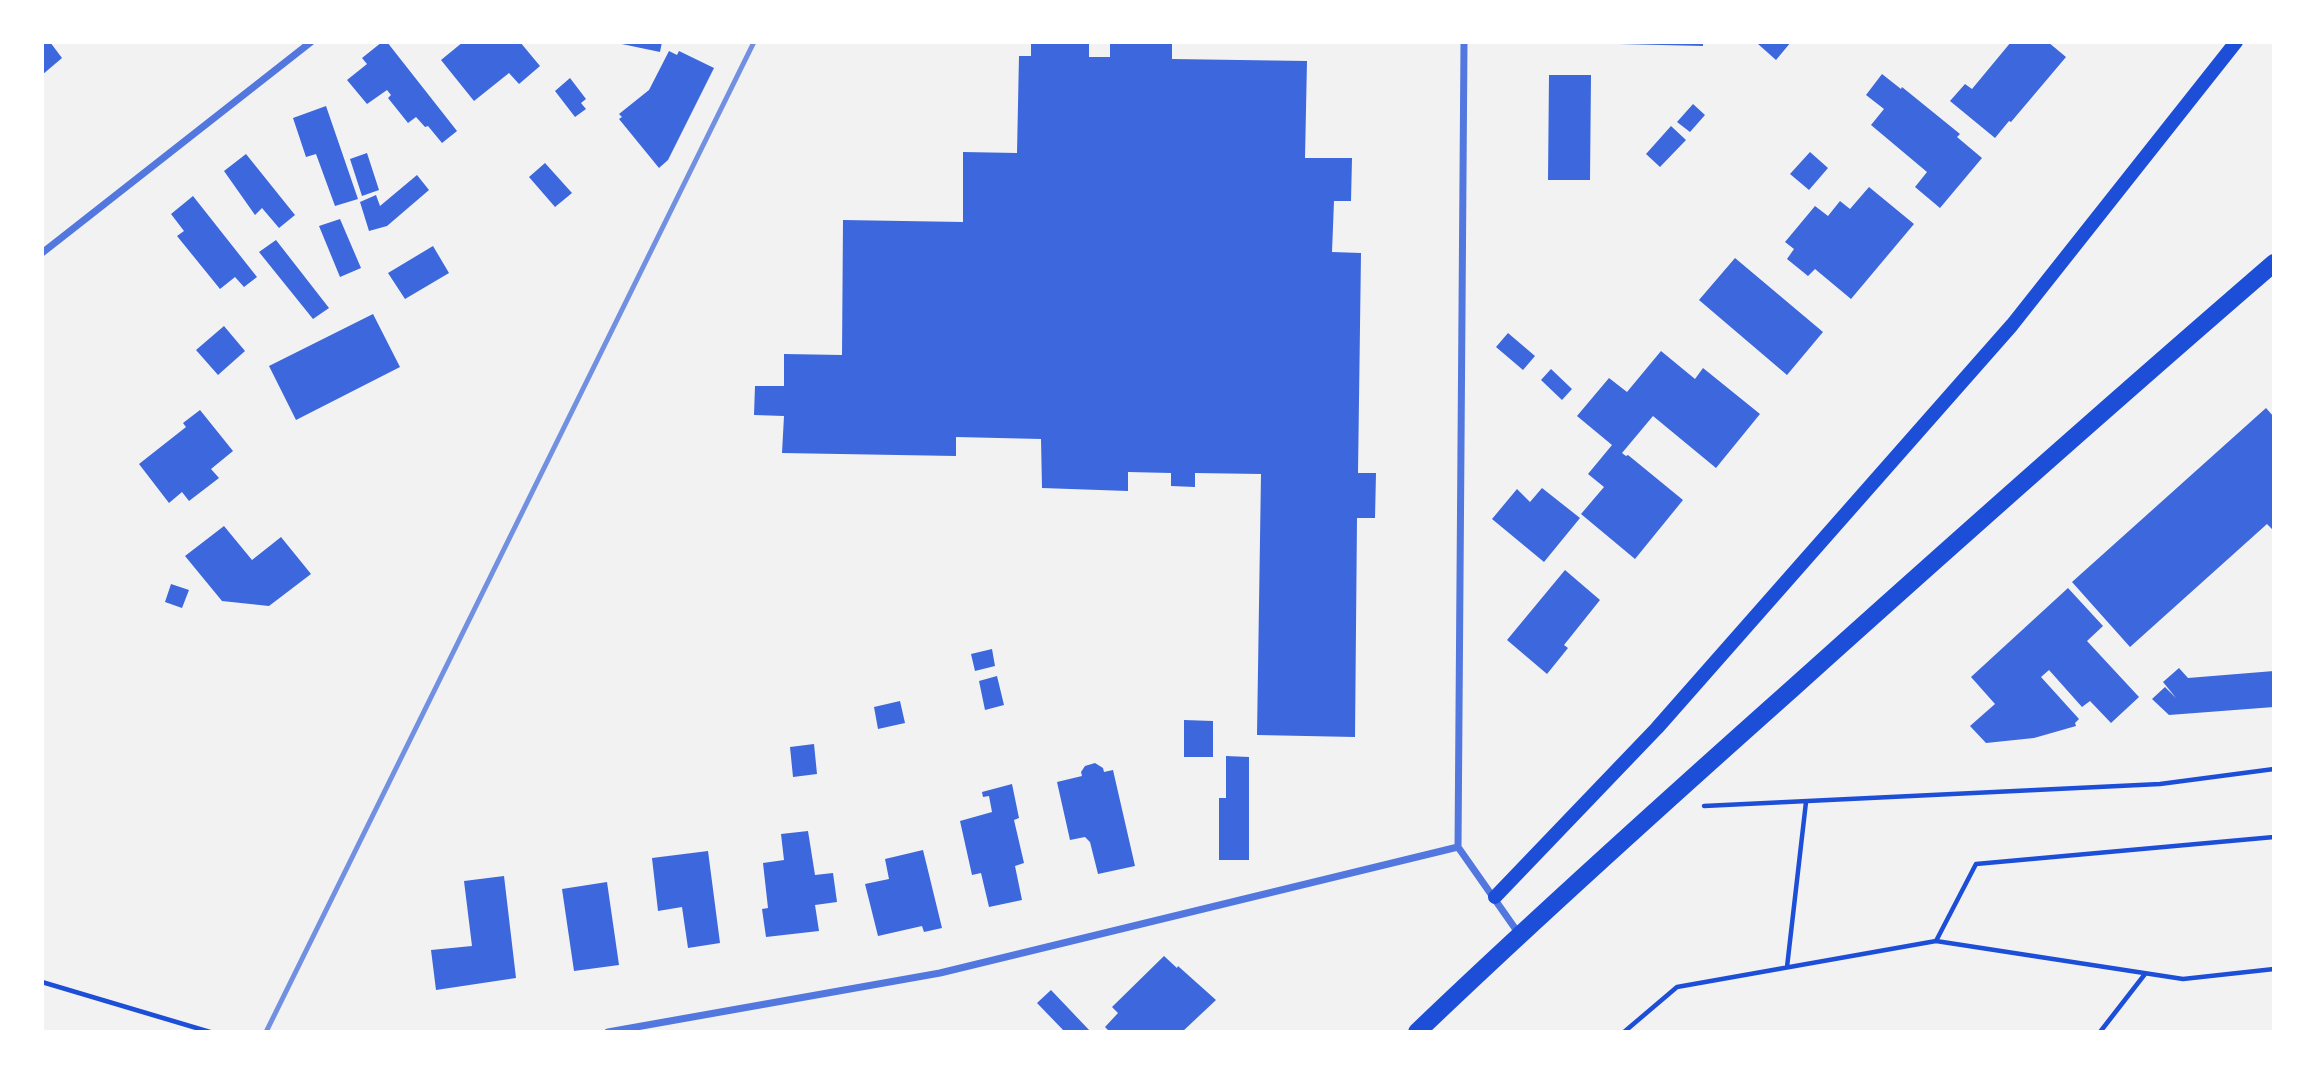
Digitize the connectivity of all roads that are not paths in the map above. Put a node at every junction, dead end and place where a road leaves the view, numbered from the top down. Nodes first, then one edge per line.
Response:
1 (311, 42) edge
2 (1464, 42) edge
3 (2236, 42) edge
4 (42, 253) edge
5 (2274, 262) edge
6 (1458, 846) junction
7 (1495, 897) junction
8 (1520, 934) junction
9 (608, 1032) edge
10 (1417, 1032) edge

1 - 4 street
2 - 6 street
3 - 7 main road
5 - 8 main road
6 - 7 street
6 - 9 street
7 - 8 street
8 - 10 main road

